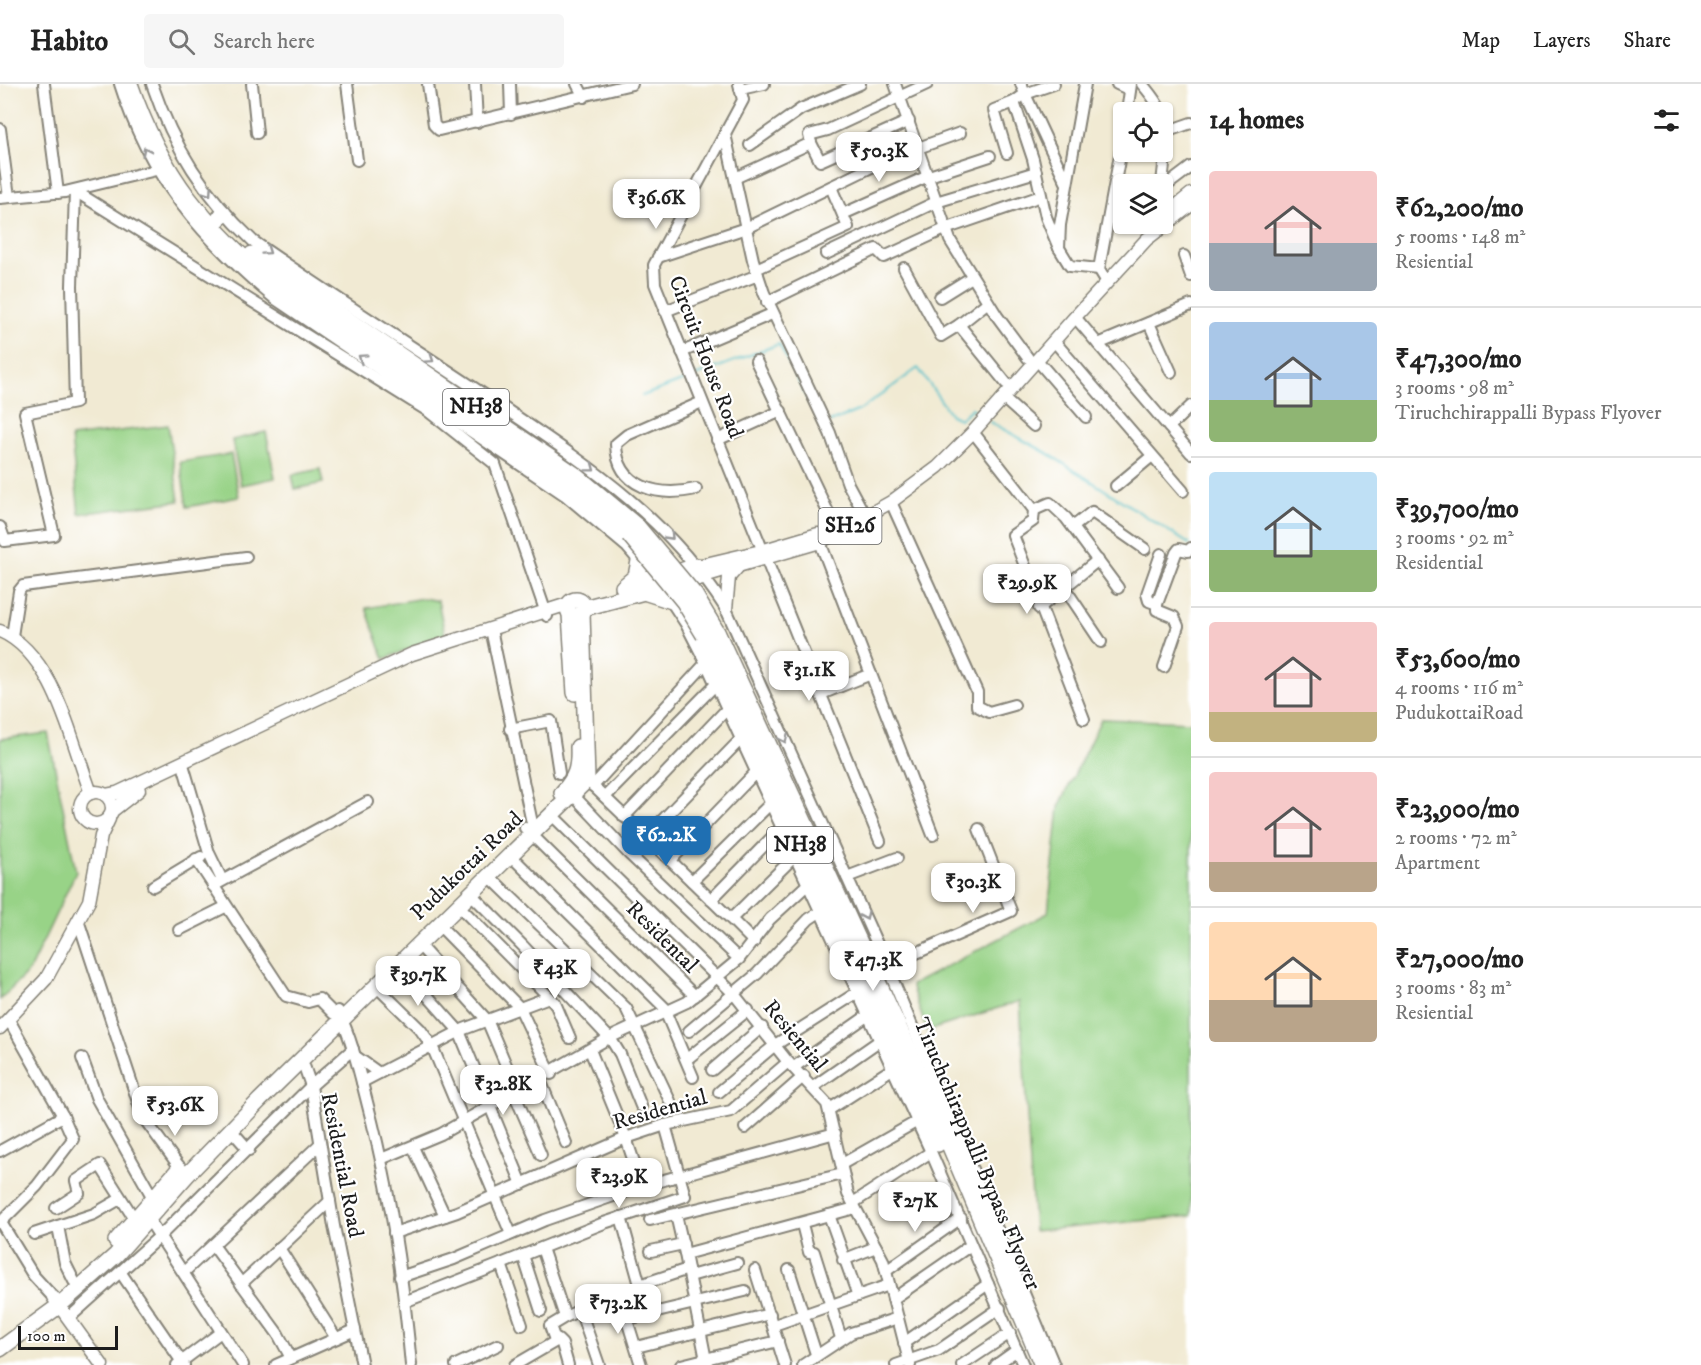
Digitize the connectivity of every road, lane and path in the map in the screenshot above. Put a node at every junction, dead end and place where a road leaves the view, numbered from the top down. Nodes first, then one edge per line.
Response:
1 (44, 84) edge
2 (120, 84) edge
3 (130, 84) edge
4 (139, 84) edge
5 (152, 84) edge
6 (252, 84) edge
7 (346, 84) edge
8 (428, 84) edge
9 (475, 84) edge
10 (510, 84) edge
11 (577, 84) edge
12 (632, 84) edge
13 (764, 84) edge
14 (860, 84) edge
15 (895, 84) edge
16 (927, 84) edge
17 (1054, 84) edge
18 (1085, 84) edge
19 (1117, 84) edge
20 (1142, 84) edge
21 (739, 87) edge
22 (1130, 87) edge
23 (1023, 89) edge
24 (590, 92) edge
25 (900, 96) junction
26 (1014, 102) junction
27 (1128, 102) edge
28 (1157, 102) edge
29 (511, 114) junction
30 (909, 121) junction
31 (477, 122) junction
32 (1191, 123) edge
33 (0, 129) edge
34 (1173, 129) edge
35 (257, 133) dead end
36 (960, 133) dead end
37 (725, 134) junction
38 (811, 143) junction
39 (750, 145) dead end
40 (918, 148) junction
41 (1007, 153) dead end
42 (990, 156) dead end
43 (357, 160) dead end
44 (1191, 167) edge
45 (156, 170) junction
46 (1036, 172) junction
47 (926, 177) junction
48 (735, 178) junction
49 (1173, 181) edge
50 (1066, 183) junction
51 (831, 187) junction
52 (75, 190) junction
53 (58, 193) junction
54 (1191, 194) edge
55 (1041, 196) junction
56 (5, 197) edge
57 (195, 202) junction
58 (936, 202) junction
59 (1191, 205) edge
60 (1173, 208) edge
61 (843, 214) junction
62 (1113, 222) edge
63 (214, 223) junction
64 (746, 228) junction
65 (945, 229) junction
66 (1144, 234) edge
67 (1059, 248) junction
68 (826, 254) dead end
69 (1184, 256) dead end
70 (658, 257) junction
71 (904, 268) dead end
72 (757, 272) junction
73 (1102, 276) junction
74 (1191, 276) edge
75 (972, 277) junction
76 (255, 282) junction
77 (244, 296) junction
78 (940, 297) dead end
79 (767, 302) junction
80 (988, 302) junction
81 (1191, 306) edge
82 (664, 311) junction
83 (772, 314) junction
84 (1075, 316) junction
85 (1149, 323) junction
86 (959, 326) junction
87 (1054, 341) junction
88 (1098, 344) junction
89 (682, 352) junction
90 (1033, 359) junction
91 (756, 361) dead end
92 (1171, 372) dead end
93 (1006, 382) junction
94 (998, 398) junction
95 (702, 402) junction
96 (1191, 406) edge
97 (781, 411) junction
98 (1086, 417) dead end
99 (1035, 426) dead end
100 (973, 427) junction
101 (1169, 427) junction
102 (717, 440) junction
103 (1191, 453) edge
104 (1152, 456) junction
105 (1116, 486) dead end
106 (696, 489) dead end
107 (1183, 491) dead end
108 (891, 502) junction
109 (862, 510) junction
110 (1034, 510) junction
111 (654, 521) junction
112 (0, 527) edge
113 (1073, 527) junction
114 (836, 529) junction
115 (631, 536) junction
116 (820, 542) junction
117 (1145, 549) dead end
118 (1191, 549) edge
119 (1161, 554) dead end
120 (763, 555) junction
121 (246, 557) dead end
122 (1098, 560) junction
123 (639, 561) junction
124 (737, 568) junction
125 (701, 571) junction
126 (658, 583) junction
127 (1064, 587) junction
128 (1118, 588) dead end
129 (621, 589) junction
130 (645, 592) junction
131 (604, 598) junction
132 (672, 601) junction
133 (1157, 604) junction
134 (575, 608) junction
135 (1039, 608) junction
136 (726, 609) junction
137 (546, 613) junction
138 (0, 631) edge
139 (704, 633) junction
140 (492, 634) junction
141 (12, 636) junction
142 (466, 638) junction
143 (1101, 642) dead end
144 (705, 663) junction
145 (1164, 667) dead end
146 (872, 674) junction
147 (716, 684) junction
148 (820, 694) junction
149 (1014, 705) dead end
150 (727, 710) junction
151 (1084, 719) dead end
152 (510, 729) junction
153 (251, 732) junction
154 (741, 740) junction
155 (184, 768) junction
156 (756, 772) junction
157 (559, 774) dead end
158 (590, 783) junction
159 (91, 793) junction
160 (106, 795) junction
161 (573, 795) junction
162 (605, 797) junction
163 (368, 802) dead end
164 (770, 804) junction
165 (111, 815) junction
166 (552, 815) junction
167 (624, 817) junction
168 (87, 822) junction
169 (782, 827) junction
170 (529, 829) junction
171 (979, 829) dead end
172 (933, 835) dead end
173 (646, 837) junction
174 (880, 842) dead end
175 (209, 853) junction
176 (511, 856) junction
177 (795, 856) junction
178 (897, 858) dead end
179 (96, 859) junction
180 (196, 859) junction
181 (671, 860) junction
182 (489, 876) junction
183 (847, 877) junction
184 (692, 881) junction
185 (217, 883) junction
186 (808, 884) junction
187 (153, 886) dead end
188 (470, 893) junction
189 (711, 900) junction
190 (458, 905) junction
191 (225, 907) junction
192 (821, 911) junction
193 (731, 919) junction
194 (78, 920) junction
195 (438, 924) junction
196 (179, 930) dead end
197 (753, 942) junction
198 (418, 944) junction
199 (739, 959) junction
200 (399, 964) junction
201 (887, 966) junction
202 (717, 977) junction
203 (376, 986) junction
204 (858, 992) junction
205 (734, 994) junction
206 (695, 996) junction
207 (549, 997) junction
208 (520, 1008) junction
209 (666, 1010) junction
210 (748, 1010) junction
211 (338, 1015) junction
212 (867, 1016) junction
213 (487, 1020) junction
214 (4, 1024) edge
215 (636, 1024) junction
216 (762, 1027) junction
217 (459, 1031) junction
218 (689, 1031) dead end
219 (570, 1038) dead end
220 (609, 1038) junction
221 (879, 1041) junction
222 (775, 1045) junction
223 (432, 1046) junction
224 (590, 1050) junction
225 (354, 1052) junction
226 (82, 1058) dead end
227 (687, 1059) junction
228 (302, 1060) junction
229 (791, 1065) junction
230 (892, 1069) junction
231 (712, 1070) dead end
232 (379, 1073) junction
233 (551, 1074) junction
234 (804, 1076) junction
235 (693, 1077) dead end
236 (540, 1080) junction
237 (362, 1082) junction
238 (310, 1086) junction
239 (813, 1087) junction
240 (515, 1092) junction
241 (719, 1092) dead end
242 (670, 1101) dead end
243 (491, 1106) junction
244 (642, 1106) dead end
245 (830, 1109) junction
246 (63, 1116) junction
247 (464, 1122) junction
248 (916, 1122) junction
249 (665, 1125) junction
250 (745, 1128) dead end
251 (231, 1130) junction
252 (835, 1133) junction
253 (626, 1138) junction
254 (566, 1143) dead end
255 (320, 1144) junction
256 (413, 1147) junction
257 (249, 1150) junction
258 (0, 1152) edge
259 (931, 1152) junction
260 (541, 1155) dead end
261 (381, 1159) junction
262 (843, 1169) junction
263 (183, 1172) junction
264 (678, 1174) junction
265 (522, 1185) junction
266 (642, 1186) junction
267 (495, 1196) junction
268 (153, 1198) junction
269 (120, 1199) junction
270 (330, 1200) junction
271 (854, 1205) junction
272 (56, 1208) dead end
273 (676, 1215) junction
274 (829, 1215) junction
275 (445, 1216) junction
276 (621, 1217) junction
277 (961, 1218) junction
278 (142, 1220) junction
279 (650, 1220) dead end
280 (1, 1222) edge
281 (802, 1224) junction
282 (58, 1226) junction
283 (394, 1233) junction
284 (34, 1234) dead end
285 (511, 1234) junction
286 (161, 1235) junction
287 (213, 1245) junction
288 (971, 1245) junction
289 (876, 1246) junction
290 (279, 1248) junction
291 (542, 1248) junction
292 (684, 1249) junction
293 (651, 1251) dead end
294 (523, 1255) junction
295 (843, 1260) junction
296 (737, 1263) dead end
297 (501, 1264) junction
298 (755, 1270) dead end
299 (789, 1270) dead end
300 (886, 1271) junction
301 (184, 1272) junction
302 (689, 1272) junction
303 (121, 1273) junction
304 (400, 1278) junction
305 (74, 1281) junction
306 (242, 1284) junction
307 (988, 1284) junction
308 (889, 1285) junction
309 (745, 1291) dead end
310 (858, 1296) junction
311 (893, 1299) junction
312 (57, 1301) junction
313 (404, 1302) junction
314 (695, 1302) junction
315 (831, 1305) junction
316 (1000, 1308) junction
317 (580, 1310) junction
318 (541, 1311) dead end
319 (770, 1314) junction
320 (803, 1315) junction
321 (565, 1317) junction
322 (69, 1318) junction
323 (898, 1318) junction
324 (628, 1319) junction
325 (522, 1325) dead end
326 (774, 1325) junction
327 (1037, 1325) junction
328 (355, 1330) junction
329 (700, 1330) junction
330 (221, 1332) junction
331 (1010, 1333) junction
332 (0, 1336) edge
333 (336, 1338) junction
334 (841, 1338) junction
335 (555, 1340) junction
336 (778, 1341) junction
337 (904, 1343) junction
338 (498, 1346) dead end
339 (636, 1347) junction
340 (0, 1349) edge
341 (1017, 1350) junction
342 (816, 1354) junction
343 (291, 1358) junction
344 (706, 1362) edge
345 (1038, 1362) edge
346 (909, 1363) edge
347 (181, 1364) edge
348 (102, 1365) edge
349 (243, 1365) edge
350 (276, 1365) edge
351 (362, 1365) edge
352 (411, 1365) edge
353 (456, 1365) edge
354 (515, 1365) edge
355 (568, 1365) edge
356 (599, 1365) edge
357 (641, 1365) edge
358 (681, 1365) edge
359 (785, 1365) edge
360 (803, 1365) edge
361 (896, 1365) edge
362 (962, 1365) edge
363 (996, 1365) edge
364 (1023, 1365) edge
365 (1054, 1365) edge

1 - 53 street
45 -> 2 street
3 - 57 highway, Tiruchchirappalli Bypass Flyover / NH38
4 - 57 highway, NH38
5 -> 63 street
6 - 35 street
7 - 43 street
8 - 31 street
9 - 31 street
10 - 29 street
11 - 24 street
12 - 24 street
13 - 21 street
14 - 39 street
15 - 25 street
16 - 25 street
17 - 23 street
18 - 50 street
19 - 22 street
20 - 28 street
21 - 37 street, Circuit House Road
22 - 27 street
23 - 26 street
23 - 50 street
24 - 29 street
25 - 30 street
25 - 38 street
26 - 41 street
26 - 46 street
29 - 31 street
30 - 38 street
30 - 40 street
32 - 34 street
33 - 56 street
36 - 40 street
37 - 48 street
37 - 70 street, Circuit House Road
38 - 48 street
40 - 47 street
40 - 51 street
42 - 47 street
44 - 49 street
45 - 52 street
45 - 63 street
46 - 55 street
46 - 58 street
47 - 58 street
47 - 61 street
48 - 64 street
50 - 67 street
51 - 61 street
51 - 64 street
52 - 53 street
52 - 77 street
52 - 112 street
53 - 56 street
54 - 60 main road
55 - 65 street
55 - 67 street
57 - 63 highway, Tiruchchirappalli Bypass Flyover / NH38
58 - 65 street
58 - 68 street
59 - 73 main road, SH26
61 - 72 street
62 - 73 street
63 - 76 street
63 -> 111 street
63 - 115 highway, Tiruchchirappalli Bypass Flyover / NH38
64 - 70 street
64 - 72 street
65 - 75 street
65 - 79 street
66 - 73 main road, SH26
67 - 73 street
69 - 74 street
70 - 82 street, Circuit House Road
71 - 86 street
72 - 79 street
72 - 82 street
73 - 84 main road, SH26
73 - 90 main road, SH26
75 - 78 street
75 - 80 street
76 - 77 street
115 -> 76 street
77 - 137 street
79 - 83 street
80 - 86 street
80 - 90 street
81 - 85 street
82 - 89 street, Circuit House Road
83 - 89 street
83 - 109 street
84 - 87 main road, SH26
84 - 88 street
85 - 88 street
85 - 92 street
86 - 93 street
87 - 90 main road, SH26
87 - 104 street
88 - 101 street
89 - 95 street, Circuit House Road
90 - 93 main road, SH26
90 - 94 main road, SH26
90 - 98 street
91 - 97 street
93 - 94 main road, SH26
94 - 99 street
94 - 100 main road, SH26
95 - 102 street, Circuit House Road
95 - 106 street
96 - 101 street
97 - 102 street
97 - 114 street
100 - 108 main road, SH26
100 - 109 main road, SH26
100 - 110 street
101 - 103 street
102 - 120 street, Circuit House Road
104 - 105 street
104 - 107 street
108 - 114 main road, SH26
108 - 149 street
109 - 114 main road, SH26
110 - 113 street
110 - 135 street
111 - 115 street
111 -> 125 street
113 - 117 street
113 - 122 street
114 - 116 main road, SH26
114 - 120 main road, SH26
115 - 123 street
115 - 139 highway, Tiruchchirappalli Bypass Flyover / NH38, bridge
116 - 120 main road, SH26
116 - 146 street
118 - 133 street
119 - 133 street
120 - 124 main road, SH26
120 - 125 main road, SH26
120 - 148 street, Circuit House Road
121 - 141 street
122 - 127 street
122 - 128 street
123 - 126 street
123 - 129 highway
124 - 125 main road, SH26
124 - 136 main road
125 - 126 highway
125 - 136 street
126 - 129 highway
126 - 130 highway
126 - 132 street
127 - 135 street
127 - 143 street
129 - 131 highway
130 - 131 highway
130 - 132 highway
131 - 134 highway
132 - 139 street
133 - 145 street
134 - 137 main road
134 - 158 highway
134 - 170 highway
135 - 151 street
136 - 139 street
136 -> 183 street
137 - 140 main road
137 - 142 main road
138 - 141 main road
139 - 144 street
139 - 345 highway, Tiruchchirappalli Bypass Flyover / NH38
140 - 142 main road
140 - 152 street
141 - 159 main road
142 - 153 main road
144 - 147 street
144 - 158 street
146 - 148 street
146 - 172 street
147 - 150 street
147 - 162 street
148 - 174 street, Circuit House Road
150 - 154 street
150 - 167 street
152 - 157 street
152 - 170 street
153 - 155 main road
153 - 160 main road
154 - 156 street
154 - 173 street
155 - 165 main road
155 - 175 street
156 - 164 street
156 - 181 street
158 - 161 highway, Pudukottai Road
158 - 162 street
159 - 160 main road
159 - 168 main road
160 - 165 main road
161 - 166 highway, Pudukottai Road
161 - 199 street
162 - 167 street
163 - 185 street
164 - 169 street
164 - 184 street
165 - 168 main road
165 - 179 main road
166 - 170 highway, Pudukottai Road
166 - 202 street, Resiential
167 - 173 street
168 - 179 main road
169 - 177 street
169 - 189 street
170 - 176 highway, Pudukottai Road
170 - 206 street, Residental
170 - 211 highway
171 - 201 street
173 - 181 street
175 - 180 street
175 - 185 street
176 - 182 highway, Pudukottai Road
176 - 209 street
177 - 186 street
177 - 193 street
178 - 183 street
179 - 194 main road
180 - 185 street
180 - 187 street
181 - 184 street
182 - 188 highway, Pudukottai Road
182 - 215 street
183 -> 201 street
184 - 189 street
185 - 191 street
186 - 192 street
186 - 197 street
188 - 190 highway, Pudukottai Road
188 - 220 street
189 - 193 street
190 - 195 highway, Pudukottai Road
190 - 207 street
191 - 196 street
191 - 211 street
192 - 204 street
192 - 205 street
193 - 197 street
194 - 214 main road
194 - 263 street
195 - 198 highway, Pudukottai Road
195 - 208 street
197 - 199 street
198 - 200 highway, Pudukottai Road
198 - 213 street
199 - 202 street
200 - 203 highway, Pudukottai Road
200 - 217 street
201 - 327 street
202 - 205 street, Resiential
202 - 206 street
203 - 211 highway, Pudukottai Road
203 - 223 street
204 - 212 street
204 - 222 street
205 - 210 street, Resiential
205 - 218 street
206 - 209 street
207 - 208 street
207 - 219 street
208 - 213 street
208 - 233 street
209 - 215 street
209 - 227 street
210 - 216 street, Resiential
210 - 227 street
211 - 225 street
211 - 228 highway, Pudukottai Road
211 - 263 highway
212 - 221 street
212 - 229 street
213 - 217 street
213 - 240 street
214 - 246 street
215 - 220 street
215 - 242 street
216 - 222 street, Resiential
216 - 231 street
217 - 223 street
217 - 243 street
220 - 224 street
220 - 244 street
221 - 230 street
221 - 239 street
222 - 229 street, Resiential
222 - 241 street
223 - 232 street
223 - 247 street
224 - 233 street
224 - 253 street
225 - 232 street
225 - 237 street
225 - 238 street
226 - 268 street
227 - 235 street
228 - 238 street
228 - 251 highway, Pudukottai Road
229 - 234 street, Resiential
229 - 249 street, Residential
230 - 245 street
230 - 248 street
232 - 237 street
233 - 236 street
234 - 239 street, Resiential
234 - 250 street
236 - 240 street
236 - 254 street
237 - 261 street
238 - 255 street, Residential Road
238 - 257 street, Residential Road
239 - 245 street, Resiential
240 - 243 street
240 - 260 street
243 - 247 street
243 - 265 street
245 - 252 street, Resiential
246 - 258 street
246 - 280 street
247 - 256 street
247 - 267 street
248 - 259 street
248 - 262 street
249 - 253 street, Residential
249 - 264 street
251 - 257 street
251 - 263 highway, Pudukottai Road
252 - 262 street, Resiential
252 - 264 street
253 - 265 street, Residential
253 - 266 street
255 - 270 street, Residential Road
255 - 287 street
256 - 261 street
256 - 275 street
257 - 286 street, Residential Road
259 - 271 street
259 - 277 street
261 - 283 street
262 - 271 street, Resiential
262 - 273 street
263 - 268 highway
263 - 278 highway, Pudukottai Road
264 - 266 street
264 - 276 street
265 - 267 street, Residential
266 - 285 street
267 - 275 street, Residential
267 - 285 street
268 - 278 highway
269 - 272 street
269 - 278 street
269 - 282 street
270 - 290 street
270 - 328 street, Residential Road
271 - 274 street
271 - 289 street, Resiential
273 - 279 street
273 - 292 street
274 - 281 street
274 - 295 street
275 - 283 street, Residential
276 - 291 street
276 - 302 street
277 - 288 street
277 - 300 street
278 - 286 street
278 - 305 highway
278 - 312 highway, Pudukottai Road
280 - 312 street
281 - 292 street
281 - 315 street
282 - 284 street
282 - 305 street
283 - 304 street
285 - 304 street
286 - 301 street
286 - 303 street, Residential Road
287 - 301 street
287 - 306 street
288 - 307 street
288 - 311 street
289 - 295 street
289 - 300 street, Resiential
290 - 306 street
290 - 333 street
291 - 294 street
291 - 321 street
292 - 293 street
292 - 302 street
294 - 297 street
294 - 318 street
295 - 310 street
296 - 302 street
297 - 313 street
297 - 325 street
298 - 319 street
299 - 320 street
300 - 308 street, Resiential
301 - 330 street
302 - 314 street
303 - 322 street, Residential Road
303 - 347 street
304 - 313 street
305 - 312 highway
306 - 343 street
307 - 316 street
307 - 337 street
308 - 310 street
308 - 311 street, Resiential
309 - 314 street
310 - 315 street
311 - 323 street, Resiential
312 - 322 main road
312 - 332 highway
312 - 340 highway, Pudukottai Road
313 - 352 street
314 - 324 street
314 - 329 street
315 - 320 street
315 - 334 street
316 - 331 street
316 - 346 street
317 - 321 street
317 - 324 street
317 - 356 street
319 - 326 street
319 - 329 street
320 - 326 street
320 - 342 street
321 - 335 street
322 - 348 main road
323 - 334 street
323 - 337 street, Resiential
324 - 339 street
326 - 336 street
327 - 345 street
327 - 365 street
328 - 333 street
328 - 351 street, Residential Road
329 - 339 street
329 - 344 street
330 - 347 street
330 - 349 street
331 - 341 street
331 - 362 street
333 - 343 street
334 - 342 street
335 - 354 street
335 - 355 street
336 - 344 street
336 - 359 street
337 - 346 street, Resiential
338 - 353 street
339 - 357 street
341 - 363 street
341 - 364 street
342 - 360 street
343 - 350 street
344 - 358 street
346 - 361 street

